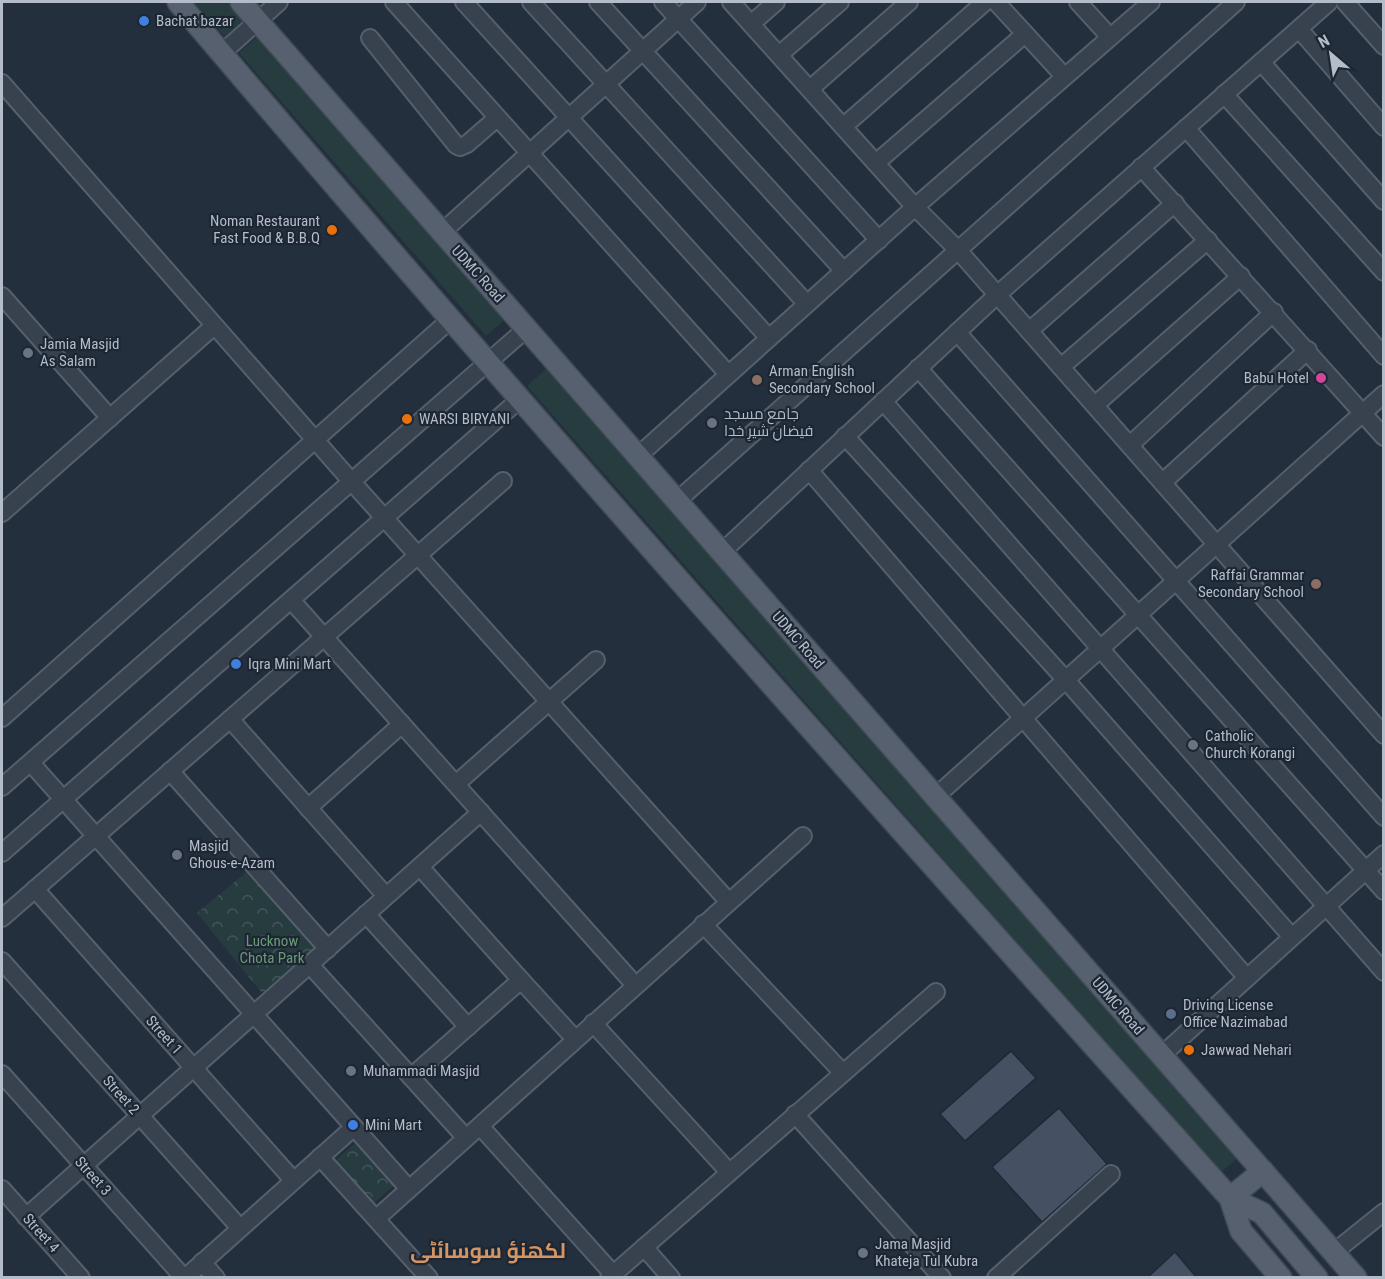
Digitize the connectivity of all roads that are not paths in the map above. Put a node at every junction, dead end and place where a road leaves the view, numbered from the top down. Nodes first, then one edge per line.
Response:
1 (178, 2) edge
2 (241, 2) edge
3 (279, 2) edge
4 (394, 2) edge
5 (464, 2) edge
6 (531, 2) edge
7 (598, 2) edge
8 (663, 2) edge
9 (697, 2) edge
10 (731, 2) edge
11 (776, 2) edge
12 (840, 2) edge
13 (909, 2) edge
14 (985, 2) edge
15 (996, 2) edge
16 (1078, 2) edge
17 (1236, 2) edge
18 (1329, 2) edge
19 (1345, 2) edge
20 (1147, 3) edge
21 (678, 19) junction
22 (258, 21) junction
23 (751, 24) junction
24 (1299, 29) junction
25 (1025, 34) junction
26 (1110, 37) junction
27 (370, 38) dead end
28 (1383, 46) edge
29 (642, 51) junction
30 (222, 53) junction
31 (779, 55) junction
32 (1261, 62) junction
33 (1064, 76) junction
34 (2, 83) edge
35 (605, 85) junction
36 (810, 89) junction
37 (1224, 94) junction
38 (497, 118) junction
39 (568, 119) junction
40 (844, 126) junction
41 (1383, 127) edge
42 (1186, 128) junction
43 (529, 154) junction
44 (877, 162) junction
45 (1141, 166) junction
46 (1383, 201) edge
47 (1174, 203) junction
48 (915, 207) junction
49 (441, 233) junction
50 (879, 240) junction
51 (1208, 240) junction
52 (957, 249) junction
53 (844, 271) junction
54 (1383, 272) edge
55 (1240, 276) junction
56 (997, 295) junction
57 (2, 296) edge
58 (807, 304) junction
59 (1274, 312) junction
60 (451, 319) junction
61 (214, 326) junction
62 (526, 329) junction
63 (1029, 331) junction
64 (957, 332) junction
65 (769, 338) junction
66 (1308, 350) junction
67 (1383, 356) edge
68 (488, 362) junction
69 (1061, 367) junction
70 (918, 368) junction
71 (728, 374) junction
72 (1383, 394) edge
73 (520, 399) junction
74 (883, 402) junction
75 (1095, 405) junction
76 (1361, 413) junction
77 (110, 418) junction
78 (845, 436) junction
79 (1383, 438) edge
80 (315, 440) junction
81 (1130, 445) junction
82 (638, 456) junction
83 (809, 470) junction
84 (503, 481) dead end
85 (352, 482) junction
86 (1163, 482) junction
87 (678, 500) junction
88 (4, 507) edge
89 (384, 518) junction
90 (1217, 544) junction
91 (722, 552) junction
92 (418, 555) junction
93 (1176, 580) junction
94 (291, 600) junction
95 (1138, 614) junction
96 (324, 637) junction
97 (1101, 647) junction
98 (596, 660) dead end
99 (1065, 679) junction
100 (549, 702) junction
101 (2, 718) edge
102 (1022, 718) junction
103 (230, 719) junction
104 (402, 724) junction
105 (1383, 735) edge
106 (31, 763) junction
107 (170, 771) junction
108 (456, 784) junction
109 (2, 788) edge
110 (934, 798) junction
111 (63, 799) junction
112 (308, 808) junction
113 (481, 812) junction
114 (1383, 817) edge
115 (96, 836) junction
116 (802, 836) dead end
117 (2, 854) edge
118 (1383, 854) edge
119 (420, 867) junction
120 (1365, 870) junction
121 (34, 889) junction
122 (1383, 891) edge
123 (386, 896) junction
124 (728, 901) junction
125 (1326, 905) junction
126 (366, 914) junction
127 (2, 918) edge
128 (703, 924) junction
129 (1292, 936) junction
130 (328, 949) junction
131 (2, 961) edge
132 (310, 964) junction
133 (1383, 972) edge
134 (1248, 978) junction
135 (521, 980) junction
136 (635, 985) junction
137 (936, 992) dead end
138 (254, 1015) junction
139 (593, 1023) junction
140 (468, 1027) junction
141 (575, 1039) junction
142 (1162, 1055) junction
143 (194, 1068) junction
144 (842, 1072) junction
145 (2, 1074) edge
146 (411, 1077) junction
147 (795, 1114) junction
148 (140, 1116) junction
149 (480, 1126) junction
150 (353, 1128) junction
151 (466, 1138) junction
152 (320, 1157) junction
153 (84, 1166) junction
154 (1263, 1171) junction
155 (729, 1172) junction
156 (1111, 1174) dead end
157 (294, 1180) junction
158 (2, 1189) edge
159 (409, 1189) junction
160 (1230, 1198) junction
161 (1383, 1212) edge
162 (26, 1217) junction
163 (377, 1218) junction
164 (240, 1228) junction
165 (644, 1247) junction
166 (1333, 1253) junction
167 (202, 1262) junction
168 (611, 1276) edge
169 (81, 1278) edge
170 (185, 1278) edge
171 (216, 1278) edge
172 (429, 1278) edge
173 (671, 1278) edge
174 (942, 1278) edge
175 (996, 1278) edge
176 (1281, 1278) edge
177 (1317, 1278) edge
178 (1356, 1278) edge

1 - 30 main road
2 - 22 main road, UDMC Road
3 - 22 street
4 - 38 street
5 - 39 street
6 - 35 street
7 - 29 street
8 - 21 street
9 - 21 street
10 - 23 street
11 - 23 street
12 - 31 street
13 - 36 street
14 - 40 street
15 - 25 street
16 - 26 street
17 - 52 street
18 - 24 street
19 - 28 street
20 - 26 street
21 - 29 street
21 - 50 street
22 - 30 street
22 - 49 main road, UDMC Road
23 - 31 street
24 - 32 street
24 - 41 street
25 - 33 street
25 - 44 street
26 - 33 street
27 - 38 street
29 - 35 street
29 - 53 street
30 - 60 main road
31 - 36 street
32 - 37 street
32 - 46 street
33 - 48 street
34 - 61 street
35 - 39 street
35 - 58 street
36 - 40 street
37 - 42 street
37 - 54 street
38 - 43 street
39 - 43 street
39 - 65 street
40 - 44 street
42 - 45 street
42 - 67 street
43 - 49 street
43 - 71 street
44 - 48 street
45 - 47 street
45 - 56 street
47 - 51 street
47 - 63 street
48 - 50 street
48 - 52 street
49 - 62 main road, UDMC Road
50 - 53 street
51 - 55 street
51 - 69 street
52 - 56 street
52 - 87 street
53 - 58 street
55 - 59 street
55 - 75 street
56 - 63 street
56 - 64 street
57 - 77 street
58 - 65 street
59 - 66 street
59 - 81 street
60 - 68 main road
60 - 80 street
61 - 77 street
61 - 80 street
62 - 68 street
62 - 82 main road, UDMC Road
63 - 69 street
64 - 70 street
64 - 93 street
65 - 71 street
66 - 76 street
66 - 86 street
68 - 73 main road
68 - 85 street
69 - 75 street
70 - 74 street
70 - 95 street
71 - 82 street
72 - 76 street
73 - 89 street
73 - 160 main road
74 - 78 street
74 - 97 street
75 - 81 street
76 - 79 street
76 - 90 street
77 - 88 street
78 - 83 street
78 - 99 street
80 - 85 street
80 - 101 street
81 - 86 street
82 - 87 main road, UDMC Road
83 - 91 street
83 - 102 street
84 - 92 street
85 - 89 street
85 - 106 street
86 - 90 street
87 - 91 main road, UDMC Road
89 - 92 street
89 - 94 street
90 - 93 street
90 - 105 street
91 - 110 main road, UDMC Road
92 - 96 street
92 - 100 street
93 - 95 street
93 - 114 street
94 - 96 street
94 - 111 street
95 - 97 street
95 - 120 street
96 - 103 street
96 - 104 street
97 - 99 street
97 - 125 street
98 - 100 street
99 - 102 street
99 - 129 street
100 - 108 street
100 - 124 street
102 - 110 street
102 - 134 street
103 - 107 street
103 - 112 street
104 - 108 street
104 - 112 street
106 - 109 street
106 - 111 street
107 - 115 street
107 - 130 street
108 - 113 street
110 - 142 main road, UDMC Road
111 - 115 street
111 - 117 street
112 - 123 street
113 - 119 street
113 - 136 street
115 - 121 street
115 - 138 street
116 - 124 street
118 - 120 street
119 - 123 street
119 - 135 street
120 - 122 street
120 - 125 street
121 - 127 street
121 - 143 street, Street 1
123 - 126 street
124 - 128 street
125 - 129 street
125 - 133 street
126 - 130 street
126 - 140 street
128 - 136 street
128 - 144 street
129 - 134 street
130 - 132 street
131 - 148 street, Street 2
132 - 138 street
132 - 146 street
134 - 142 street
135 - 140 street
135 - 141 street
136 - 139 street
137 - 144 street
138 - 143 street
138 - 150 street
139 - 141 street
139 - 155 street
140 - 146 street
141 - 149 street
142 - 154 main road, UDMC Road
143 - 148 street
143 - 157 street, Street 1
144 - 147 street
145 - 153 street, Street 3
146 - 151 street
147 - 155 street
147 - 174 street
148 - 153 street
148 - 164 street, Street 2
149 - 151 street
149 - 168 street
150 - 152 street
150 - 159 street
151 - 159 street
152 - 157 street
152 - 163 street
153 - 162 street
153 - 170 street, Street 3
154 - 160 main road
154 - 166 main road, UDMC Road
155 - 165 street
156 - 175 street
157 - 164 street
158 - 162 street, Street 4
159 - 163 street
160 - 176 main road
160 - 177 main road
161 - 166 street
162 - 169 street, Street 4
163 - 172 street
164 - 167 street
165 - 168 street
165 - 173 street
166 - 178 main road, UDMC Road
167 - 170 street
167 - 171 street

